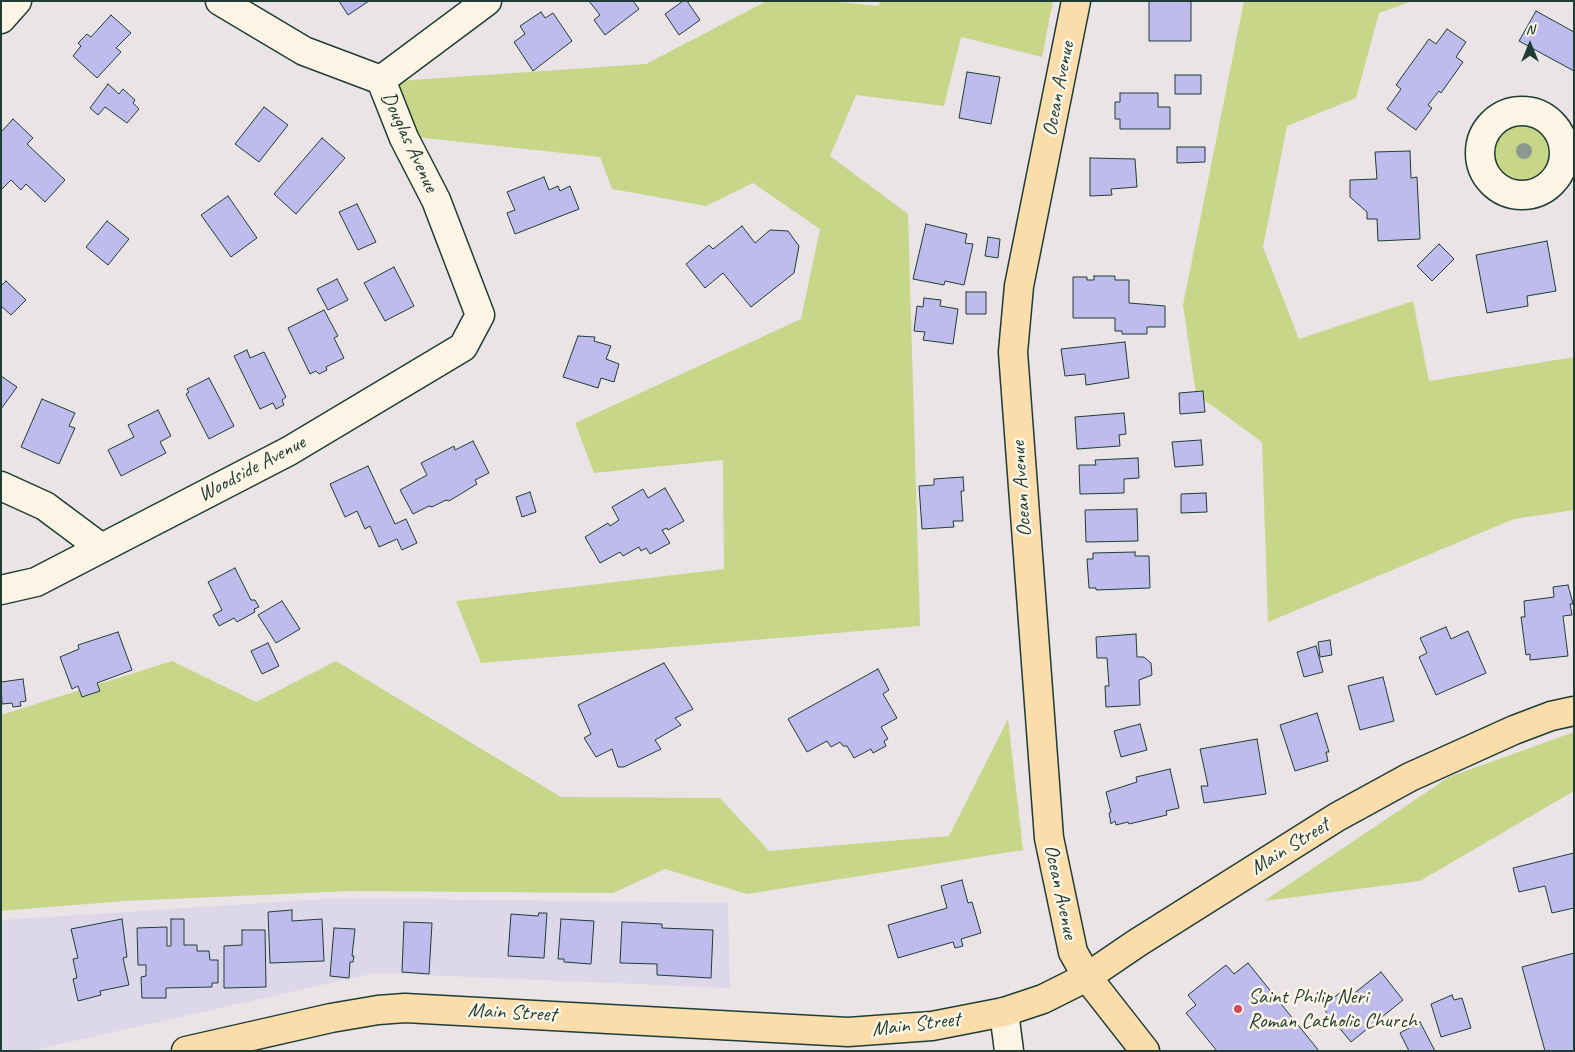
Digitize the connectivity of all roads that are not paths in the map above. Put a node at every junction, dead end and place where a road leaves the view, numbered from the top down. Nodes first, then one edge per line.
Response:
1 (17, 1) edge
2 (220, 1) edge
3 (487, 1) edge
4 (1076, 1) edge
5 (1, 19) edge
6 (381, 80) junction
7 (480, 316) joint
8 (1, 486) edge
9 (100, 547) junction
10 (1, 590) edge
11 (1574, 711) edge
12 (1087, 976) junction
13 (1004, 1012) junction
14 (186, 1051) edge
15 (1009, 1051) edge
16 (1145, 1051) edge

1 - 5 street
2 - 6 street, Douglas Avenue
3 - 6 street
4 - 12 main road, Ocean Avenue
6 - 7 street, Douglas Avenue
7 - 9 street, Woodside Avenue
8 - 9 street
9 - 10 street, Woodside Avenue
11 - 12 main road, Main Street
12 - 13 main road, Main Street
12 - 16 main road, Ocean Avenue
13 - 14 main road, Main Street
13 - 15 street

